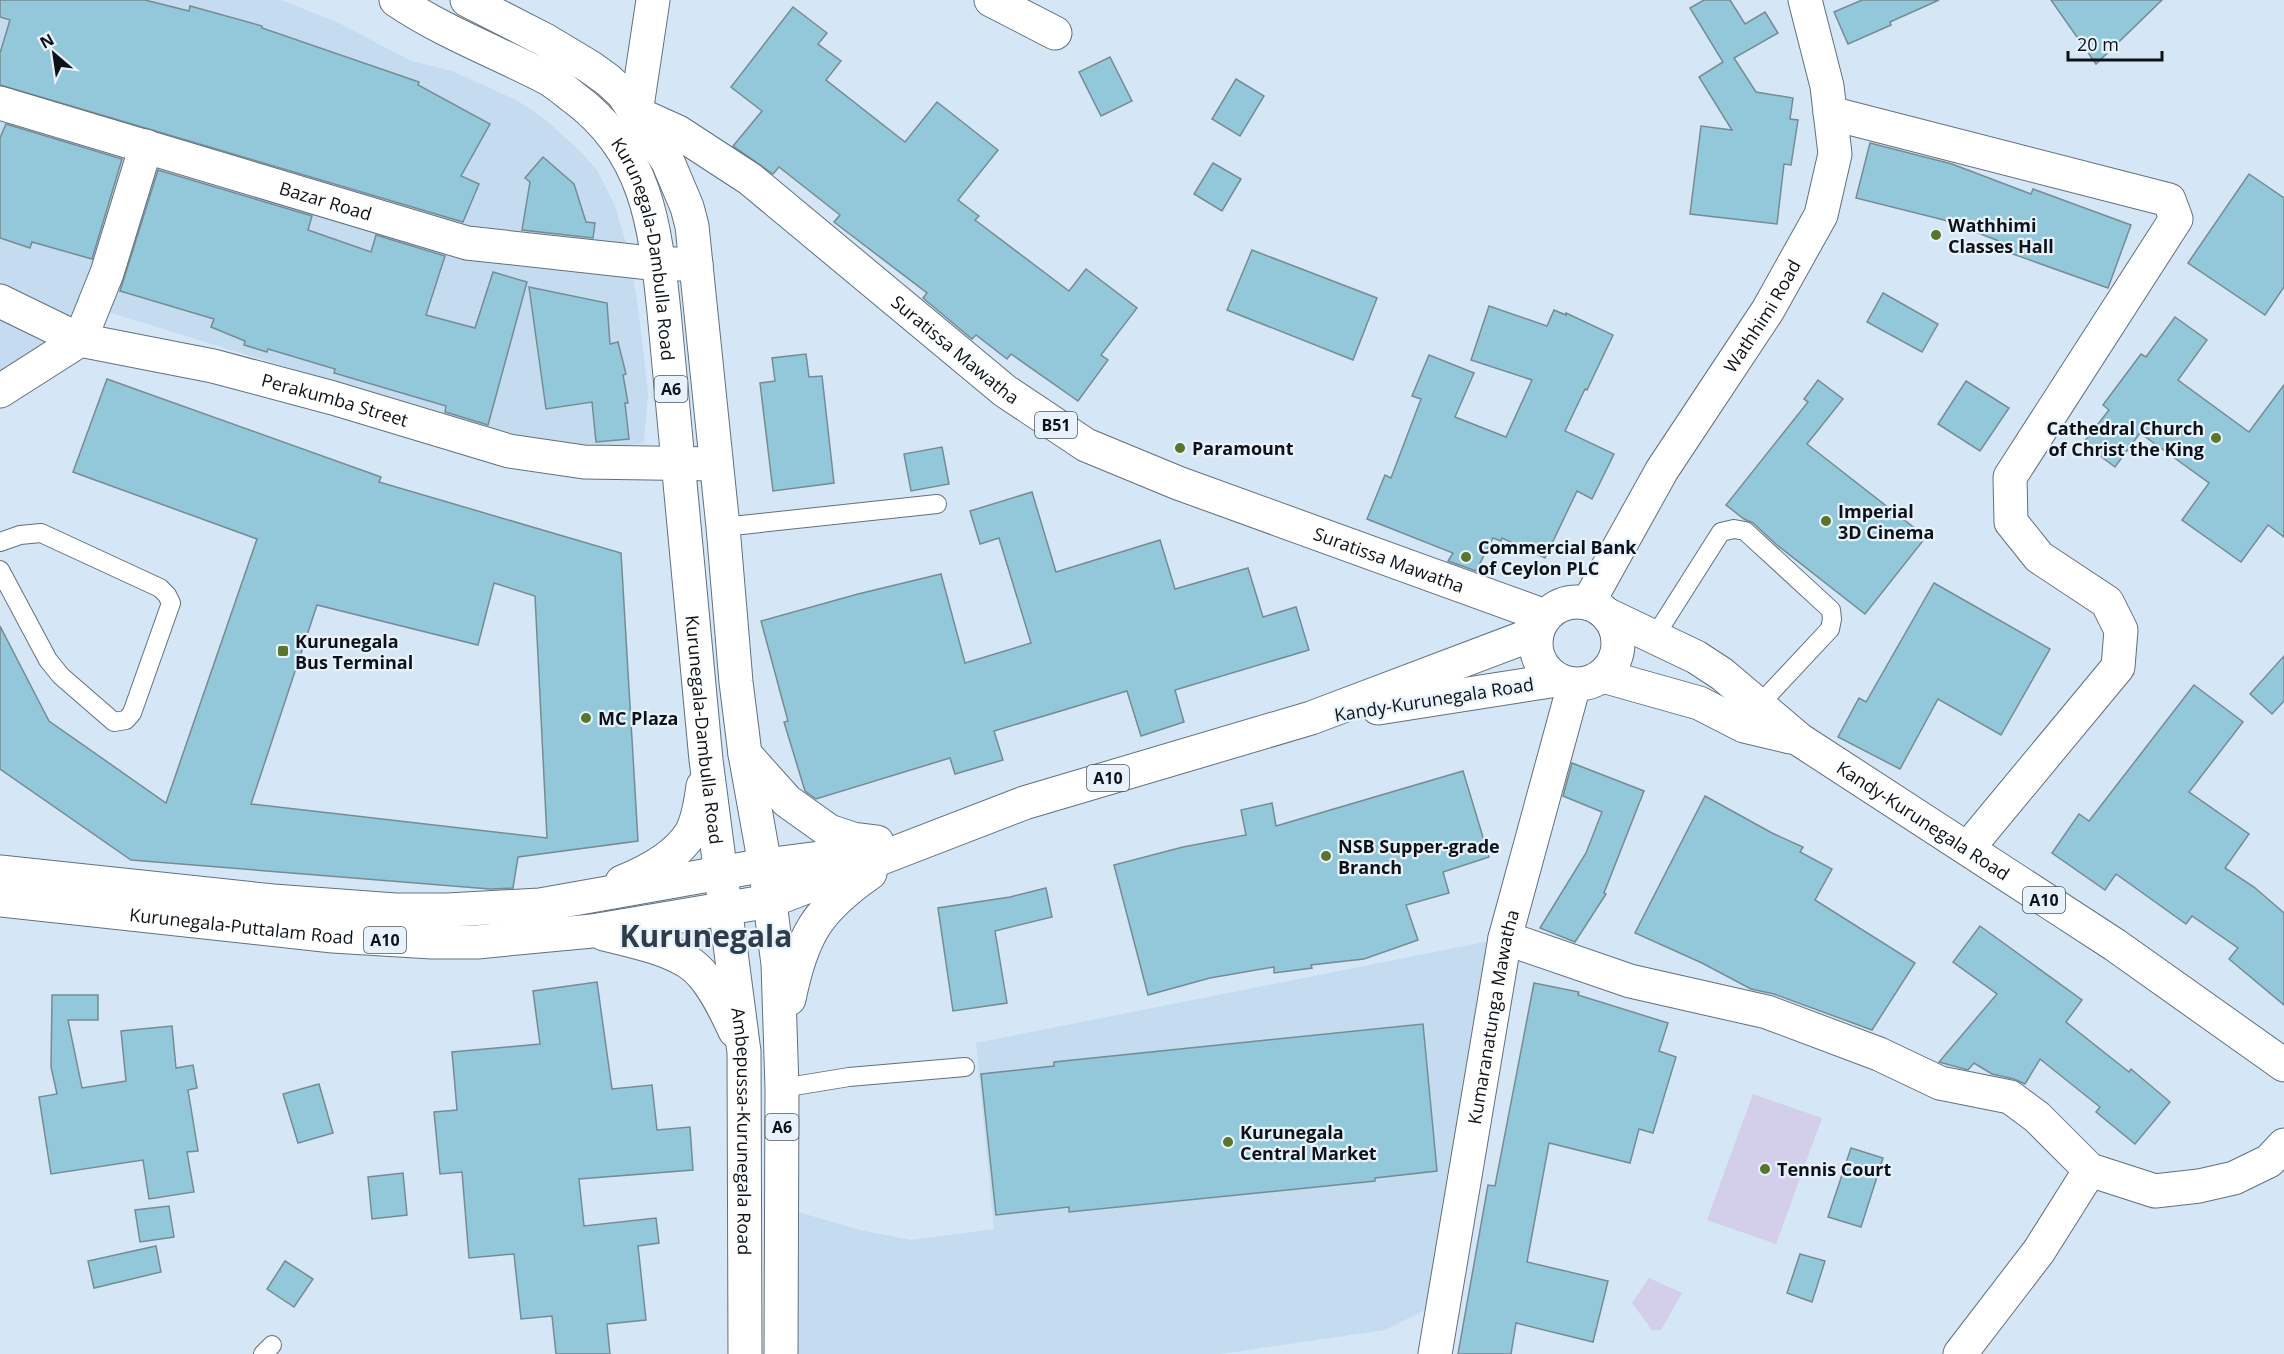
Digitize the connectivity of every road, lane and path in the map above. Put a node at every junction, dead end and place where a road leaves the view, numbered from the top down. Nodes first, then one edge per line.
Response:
1 (396, 0) edge
2 (467, 0) edge
3 (653, 0) edge
4 (991, 0) edge
5 (1805, 0) edge
6 (1055, 33) dead end
7 (0, 103) edge
8 (636, 113) junction
9 (1830, 114) junction
10 (146, 146) junction
11 (659, 264) junction
12 (696, 264) junction
13 (0, 301) edge
14 (80, 340) junction
15 (0, 391) edge
16 (679, 464) junction
17 (716, 464) junction
18 (937, 504) dead end
19 (723, 527) junction
20 (0, 542) edge
21 (0, 570) edge
22 (1598, 609) junction
23 (1540, 624) junction
24 (1655, 636) junction
25 (1578, 680) junction
26 (1758, 706) junction
27 (1311, 718) junction
28 (1800, 740) junction
29 (746, 754) junction
30 (706, 760) junction
31 (909, 847) junction
32 (1968, 848) junction
33 (765, 865) junction
34 (0, 872) edge
35 (722, 874) junction
36 (0, 900) edge
37 (581, 900) junction
38 (770, 901) junction
39 (726, 908) junction
40 (592, 931) junction
41 (1505, 938) junction
42 (782, 1043) junction
43 (744, 1052) junction
44 (2284, 1065) edge
45 (965, 1067) dead end
46 (782, 1088) junction
47 (2284, 1145) edge
48 (2090, 1170) junction
49 (746, 1354) edge
50 (781, 1354) edge
51 (1436, 1354) edge
52 (1960, 1354) edge

1 - 11 main road, Kurunegala-Dambulla Road / A6
2 - 8 main road, Kurunegala-Dambulla Road / A6
3 - 8 main road
4 - 6 main road
5 - 9 main road, Wathhimi Road
7 - 10 main road, Bazar Road
8 - 12 main road, Kurunegala-Dambulla Road / A6
8 - 23 main road, Suratissa Mawatha / B51
9 - 22 main road, Wathhimi Road
9 - 32 main road
10 - 11 main road, Bazar Road
10 - 14 main road
11 - 12 main road, Bazar Road
11 - 16 main road, Kurunegala-Dambulla Road / A6
12 - 17 main road, Kurunegala-Dambulla Road / A6
13 - 14 main road, Perakumba Street
14 - 15 main road
14 - 16 main road, Perakumba Street
16 - 17 main road, Perakumba Street
16 - 30 main road, Kurunegala-Dambulla Road / A6
17 - 19 main road, Kurunegala-Dambulla Road / A6
18 - 19 lane
19 - 29 main road, Kurunegala-Dambulla Road / A6
20 - 21 lane
22 - 23 main road
22 - 24 main road, Kandy-Kurunegala Road / A10
22 - 25 main road
23 - 25 main road
23 - 27 main road, Kandy-Kurunegala Road / A10
24 - 26 main road, Kandy-Kurunegala Road / A10
24 - 26 lane
25 - 27 main road, Kandy-Kurunegala Road / A10
25 - 28 main road, Kandy-Kurunegala Road / A10
25 - 41 main road, Kumaranatunga Mawatha
26 - 28 main road, Kandy-Kurunegala Road / A10
27 - 31 main road, Kandy-Kurunegala Road / A10
28 - 32 main road, Kandy-Kurunegala Road / A10
29 - 31 main road
29 - 33 main road, Kurunegala-Dambulla Road / A6
30 - 35 main road, Kurunegala-Dambulla Road / A6
30 - 37 main road
31 - 33 main road, Kandy-Kurunegala Road / A10
31 - 38 main road, Kandy-Kurunegala Road / A10
31 - 42 main road
32 - 44 main road, Kandy-Kurunegala Road / A10
33 - 35 main road, Kurunegala-Puttalam Road / A10
33 - 38 main road, Kurunegala-Dambulla Road / A6
34 - 37 main road, Kurunegala-Puttalam Road / A10
35 - 37 main road, Kurunegala-Puttalam Road / A10
35 - 39 main road, Kurunegala-Dambulla Road / A6
36 - 40 main road, Kurunegala-Puttalam Road / A10
38 - 39 main road, Kurunegala-Puttalam Road / A10
38 - 42 main road, Ambepussa-Kurunegala Road / A6
39 - 40 main road, Kurunegala-Puttalam Road / A10
39 - 43 main road, Ambepussa-Kurunegala Road / A6
40 - 43 main road
41 - 48 main road
41 - 51 main road, Kumaranatunga Mawatha
42 - 46 main road, Ambepussa-Kurunegala Road / A6
43 - 49 main road, Ambepussa-Kurunegala Road / A6
45 - 46 lane
46 - 50 main road, Ambepussa-Kurunegala Road / A6
47 - 48 main road
48 - 52 main road

